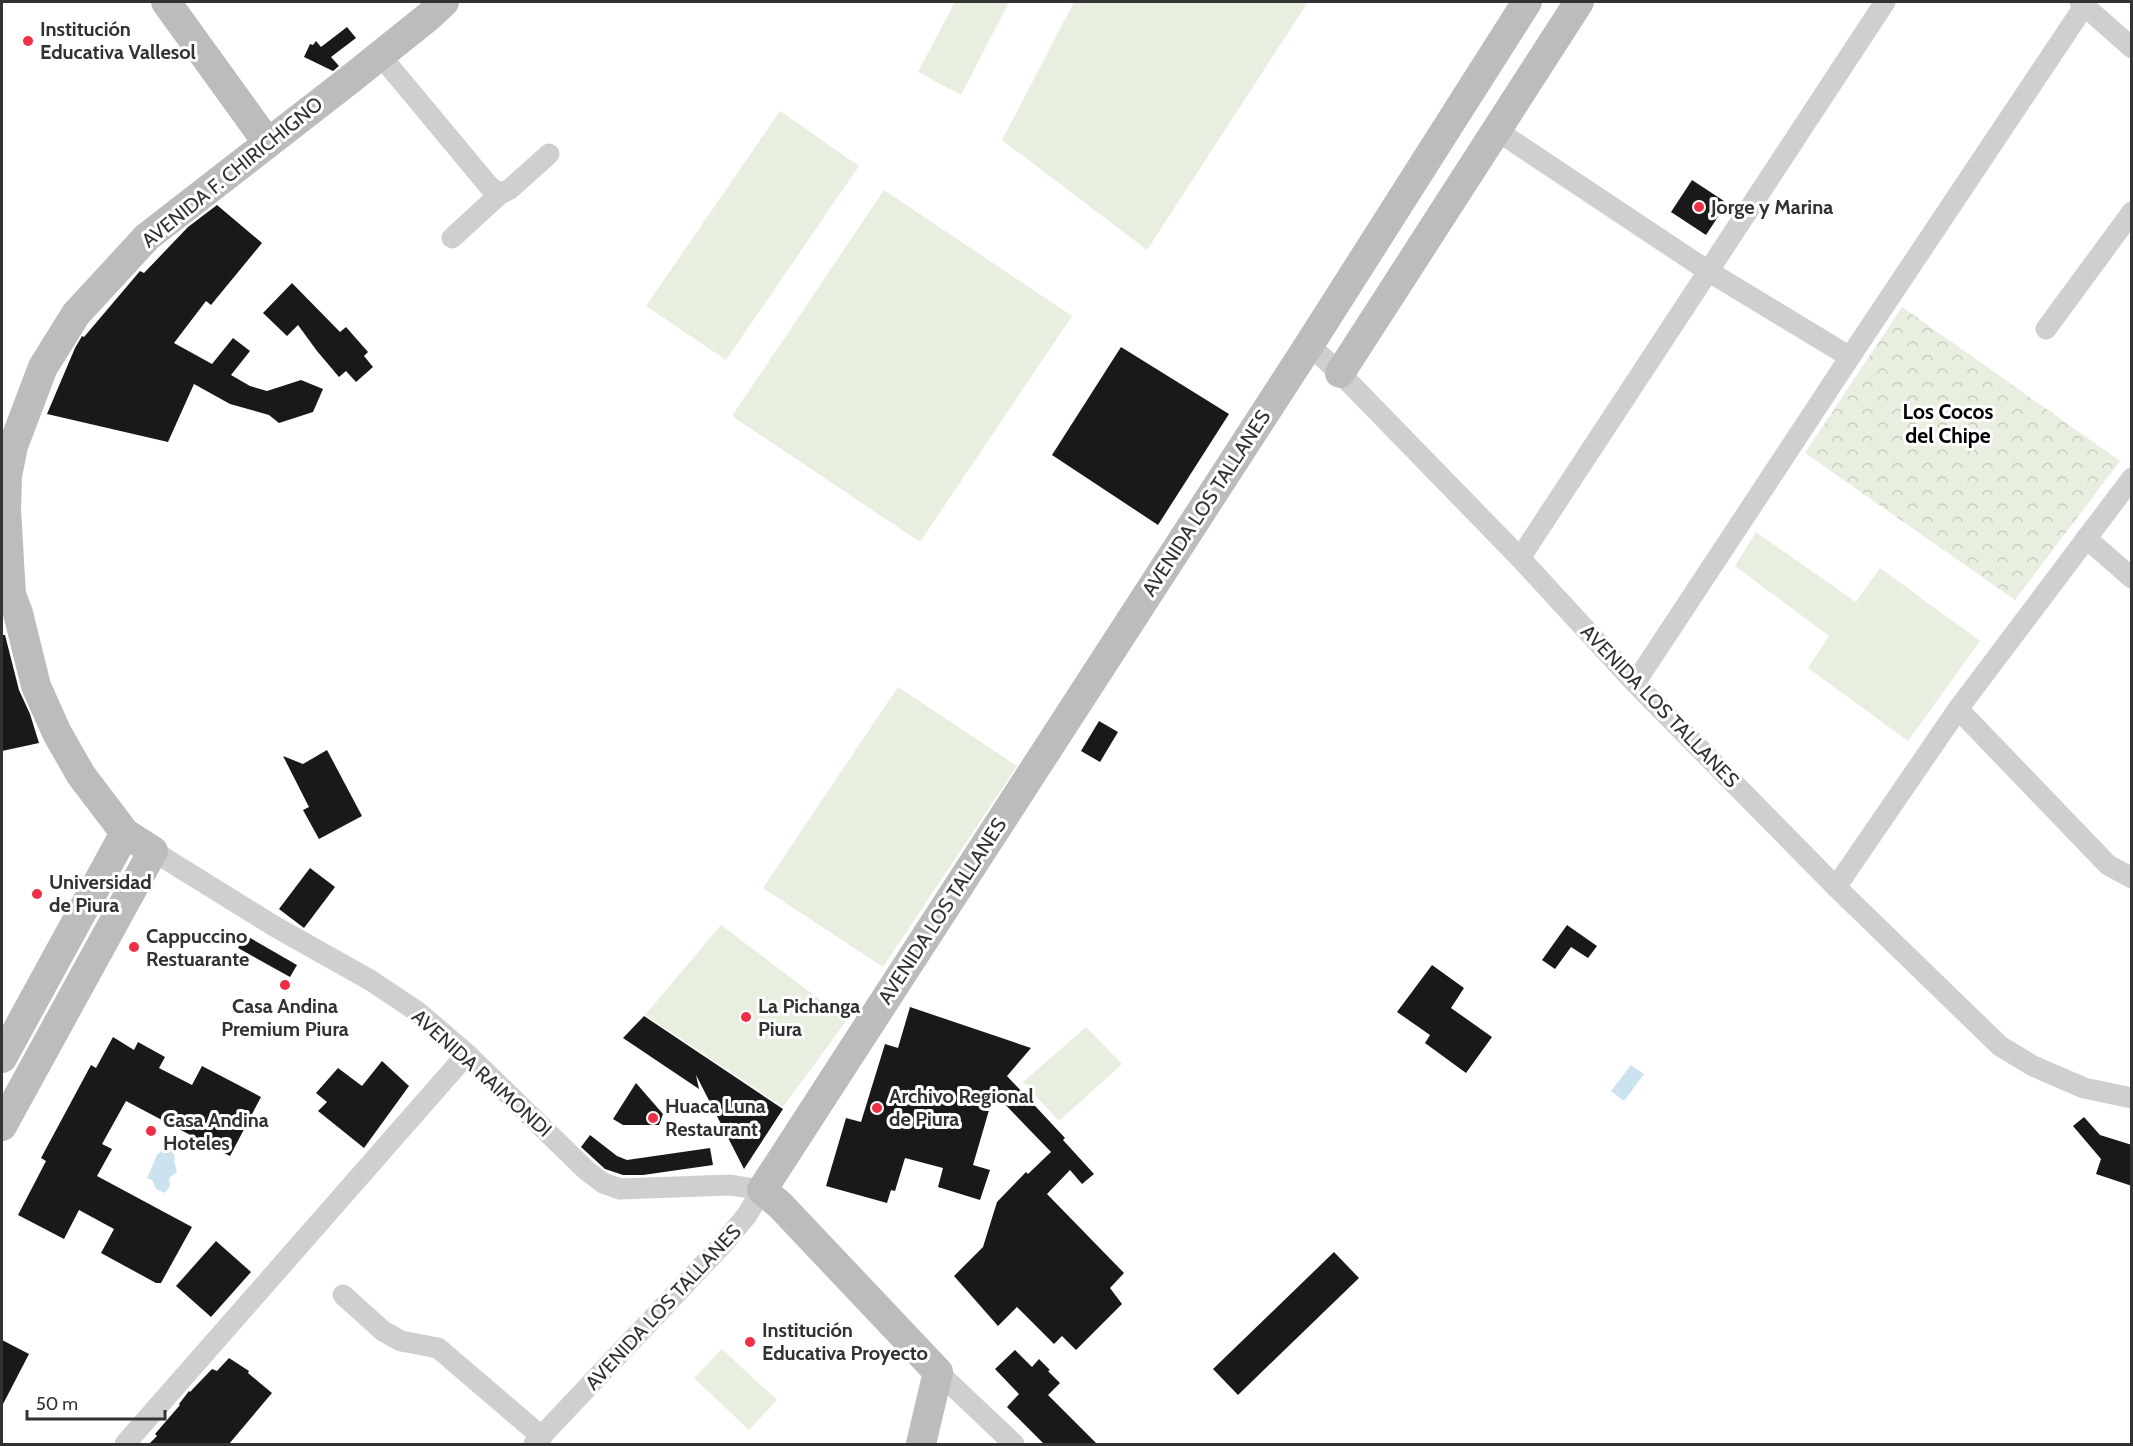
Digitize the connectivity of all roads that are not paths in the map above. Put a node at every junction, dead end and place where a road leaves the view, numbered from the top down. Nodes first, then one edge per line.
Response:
1 (166, 2) edge
2 (444, 2) edge
3 (1527, 2) edge
4 (1579, 2) edge
5 (1885, 2) edge
6 (2083, 3) edge
7 (2132, 48) edge
8 (380, 55) junction
9 (1496, 130) junction
10 (267, 142) junction
11 (549, 154) dead end
12 (500, 194) junction
13 (2132, 212) edge
14 (452, 238) dead end
15 (1708, 271) junction
16 (2046, 329) dead end
17 (1309, 345) junction
18 (1850, 357) junction
19 (1340, 373) junction
20 (2132, 478) edge
21 (2086, 538) junction
22 (1520, 558) junction
23 (2132, 578) edge
24 (1635, 683) junction
25 (1958, 709) junction
26 (124, 833) junction
27 (153, 851) junction
28 (2132, 878) edge
29 (1836, 887) junction
30 (467, 1054) junction
31 (2, 1056) edge
32 (32, 1071) junction
33 (2132, 1098) edge
34 (2, 1126) edge
35 (762, 1190) junction
36 (343, 1295) dead end
37 (938, 1372) junction
38 (538, 1441) edge
39 (125, 1444) edge
40 (921, 1444) edge
41 (1014, 1444) edge

1 - 10 street
2 - 8 street, AVENIDA F. CHIRICHIGNO
3 - 17 street, AVENIDA LOS TALLANES
4 - 9 street
5 - 15 street
6 - 7 street
6 - 18 street
8 - 10 street, AVENIDA F. CHIRICHIGNO
8 - 12 street
9 - 15 street
9 - 19 street
10 - 26 street, AVENIDA F. CHIRICHIGNO
11 - 12 street
12 - 14 street
13 - 16 street
15 - 18 street
15 - 22 street
17 - 19 street, AVENIDA LOS TALLANES
17 - 35 street, AVENIDA LOS TALLANES
18 - 24 street
19 - 22 street, AVENIDA LOS TALLANES
20 - 21 street
21 - 23 street
21 - 25 street
22 - 24 street, AVENIDA LOS TALLANES
24 - 29 street, AVENIDA LOS TALLANES
25 - 28 street
25 - 29 street
26 - 27 street, AVENIDA RAIMONDI
26 - 31 street
27 - 30 street, AVENIDA RAIMONDI
27 - 32 street
29 - 33 street, AVENIDA LOS TALLANES
30 - 35 street, AVENIDA RAIMONDI
30 - 39 street
31 - 32 street
32 - 34 street
35 - 37 street
35 - 38 street, AVENIDA LOS TALLANES
36 - 38 street
37 - 40 street
37 - 41 street

